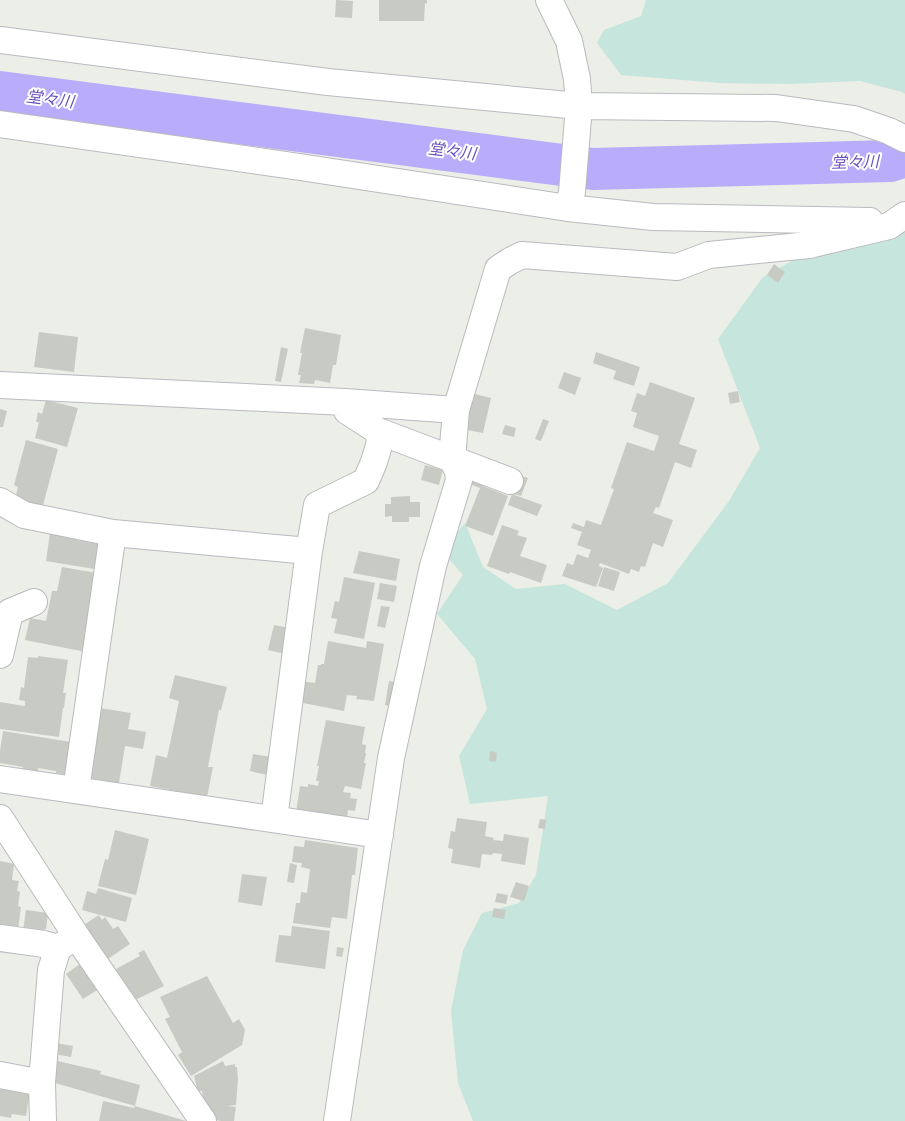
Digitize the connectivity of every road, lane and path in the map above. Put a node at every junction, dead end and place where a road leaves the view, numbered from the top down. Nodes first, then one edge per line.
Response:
1 (549, 0) edge
2 (0, 40) edge
3 (578, 119) junction
4 (0, 124) edge
5 (897, 135) edge
6 (570, 200) junction
7 (905, 214) edge
8 (0, 384) edge
9 (345, 402) junction
10 (456, 410) junction
11 (378, 430) junction
12 (452, 459) junction
13 (510, 481) dead end
14 (0, 501) edge
15 (113, 533) junction
16 (309, 551) junction
17 (34, 602) dead end
18 (0, 655) edge
19 (0, 779) edge
20 (76, 790) junction
21 (0, 818) edge
22 (274, 819) junction
23 (380, 834) junction
24 (0, 938) edge
25 (67, 942) junction
26 (0, 1075) edge
27 (42, 1083) junction
28 (43, 1121) edge
29 (203, 1121) edge
30 (337, 1121) edge

1 - 3 street
2 - 3 street
3 - 5 street
3 - 6 street
4 - 6 street
6 - 7 street
7 - 10 street
8 - 9 street
9 - 10 street
9 - 11 street
10 - 12 street
11 - 12 street
11 - 16 street
12 - 13 street
12 - 23 street
14 - 15 street
15 - 16 street
15 - 20 street
16 - 22 street
17 - 18 street
19 - 20 street
20 - 22 street
21 - 25 street
22 - 23 street
23 - 30 street
24 - 25 street
25 - 27 street
25 - 29 street
26 - 27 street
27 - 28 street

